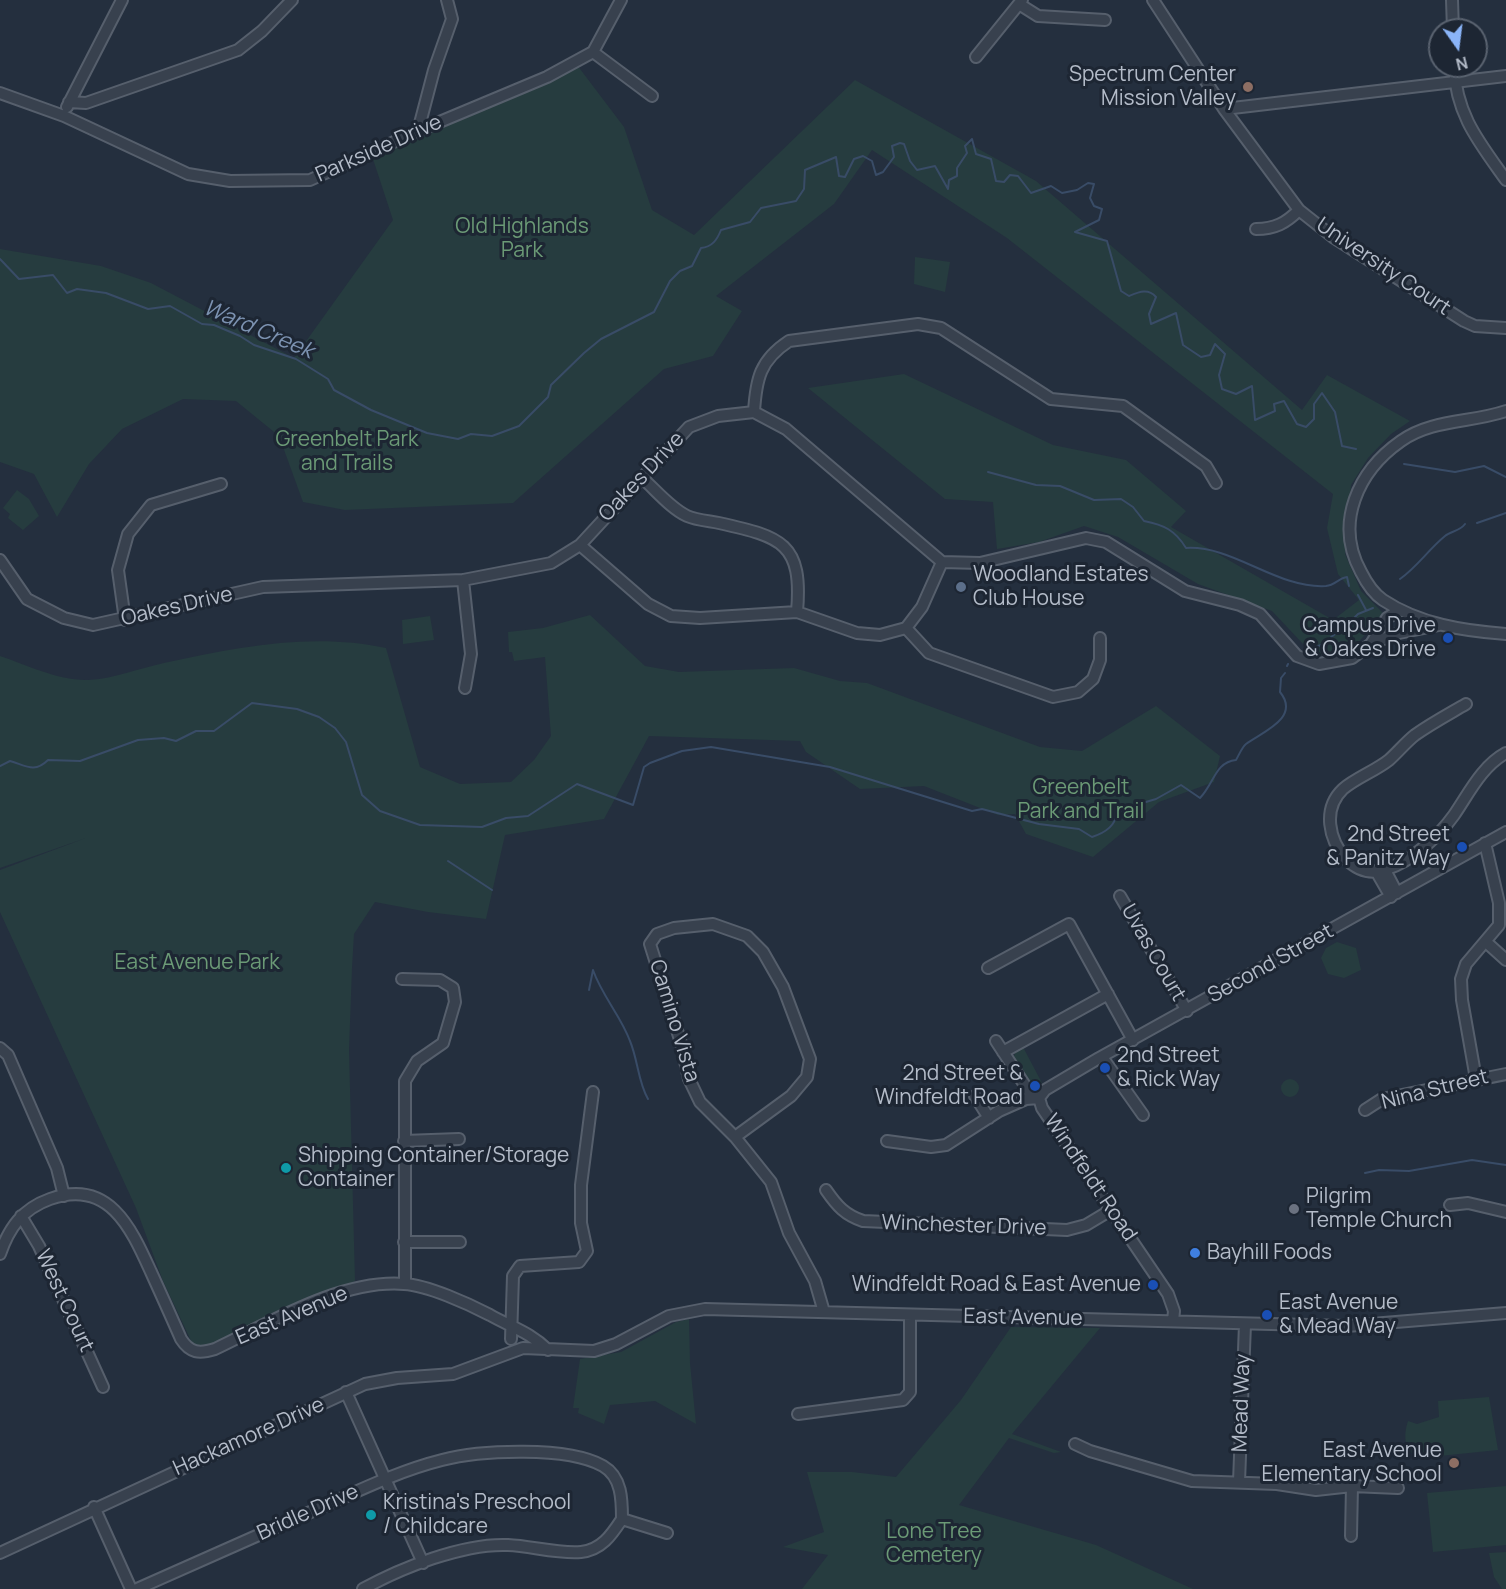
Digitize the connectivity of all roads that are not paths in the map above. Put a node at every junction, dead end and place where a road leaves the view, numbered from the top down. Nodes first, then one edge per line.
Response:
1 (122, 0) edge
2 (292, 0) edge
3 (447, 0) edge
4 (621, 0) edge
5 (1152, 0) edge
6 (1452, 0) edge
7 (1021, 2) edge
8 (1453, 18) edge
9 (1105, 20) dead end
10 (593, 52) junction
11 (976, 57) dead end
12 (1506, 76) edge
13 (1456, 78) edge
14 (1456, 81) junction
15 (0, 93) edge
16 (651, 96) dead end
17 (69, 102) junction
18 (1224, 109) junction
19 (64, 116) junction
20 (418, 130) junction
21 (1506, 180) edge
22 (1299, 210) junction
23 (1256, 229) dead end
24 (1506, 328) edge
25 (1506, 411) edge
26 (754, 412) junction
27 (641, 477) junction
28 (1216, 483) dead end
29 (221, 484) dead end
30 (580, 545) junction
31 (0, 560) edge
32 (942, 562) junction
33 (463, 580) junction
34 (1400, 610) junction
35 (797, 612) junction
36 (125, 620) junction
37 (1440, 625) junction
38 (906, 628) junction
39 (1506, 634) edge
40 (1100, 638) dead end
41 (1382, 639) junction
42 (1371, 644) junction
43 (465, 688) dead end
44 (1466, 704) dead end
45 (1506, 753) edge
46 (1506, 832) edge
47 (1485, 843) junction
48 (1381, 870) junction
49 (1394, 895) junction
50 (1120, 896) dead end
51 (1486, 942) junction
52 (1506, 960) edge
53 (988, 968) dead end
54 (402, 979) dead end
55 (1108, 994) junction
56 (1187, 1011) junction
57 (1133, 1040) junction
58 (996, 1041) dead end
59 (0, 1048) edge
60 (1003, 1052) junction
61 (1102, 1057) junction
62 (1506, 1074) edge
63 (1476, 1079) junction
64 (593, 1092) dead end
65 (975, 1095) dead end
66 (1040, 1098) junction
67 (1365, 1110) dead end
68 (1143, 1115) dead end
69 (990, 1118) junction
70 (735, 1137) junction
71 (459, 1139) dead end
72 (404, 1141) junction
73 (887, 1141) dead end
74 (826, 1190) dead end
75 (63, 1196) junction
76 (1450, 1205) dead end
77 (1111, 1210) junction
78 (1506, 1212) edge
79 (21, 1216) junction
80 (2, 1239) edge
81 (404, 1242) junction
82 (460, 1242) dead end
83 (0, 1254) edge
84 (405, 1284) junction
85 (824, 1312) junction
86 (1506, 1312) edge
87 (910, 1315) junction
88 (495, 1318) junction
89 (1173, 1321) junction
90 (1245, 1324) junction
91 (513, 1325) junction
92 (511, 1339) junction
93 (548, 1350) junction
94 (507, 1352) junction
95 (103, 1388) dead end
96 (346, 1392) junction
97 (798, 1414) dead end
98 (1075, 1444) dead end
99 (386, 1479) junction
100 (1239, 1482) junction
101 (1352, 1486) junction
102 (1398, 1488) dead end
103 (94, 1507) junction
104 (622, 1519) junction
105 (667, 1533) dead end
106 (1351, 1536) dead end
107 (0, 1553) edge
108 (423, 1563) junction
109 (131, 1589) edge
110 (136, 1589) edge
111 (363, 1589) edge

1 - 17 street
2 - 17 street
3 - 20 street
4 - 10 street
5 - 18 street, University Court
6 - 8 street
7 - 9 street
7 - 11 street
10 - 16 street
10 - 20 street, Parkside Drive
12 - 14 street
13 - 14 street
14 - 18 street
14 - 21 street
15 - 19 street, Parkside Drive
17 - 19 street
18 - 22 street, University Court
19 - 20 street, Parkside Drive
22 - 23 street
22 - 24 street, University Court
25 - 34 street
26 - 27 street, Oakes Drive
26 - 28 street
26 - 32 street
27 - 30 street, Oakes Drive
27 - 35 street
29 - 36 street
30 - 33 street, Oakes Drive
30 - 35 street
31 - 36 street, Oakes Drive
32 - 38 street
32 - 42 street
33 - 36 street, Oakes Drive
33 - 43 street
34 - 37 street
34 - 41 street
34 - 42 street
35 - 38 street
37 - 39 street
37 - 41 street
38 - 40 street
41 - 42 street
44 - 48 street
45 - 48 street
46 - 47 street, Second Street
47 - 49 street, Second Street
47 - 51 street
48 - 49 street
49 - 56 street, Second Street
50 - 56 street, Uvas Court
51 - 52 street
51 - 63 street
53 - 55 street
54 - 72 street
55 - 57 street
55 - 60 street
56 - 57 street, Second Street
57 - 61 street, Second Street
58 - 60 street, Windfeldt Road
59 - 75 street
60 - 66 street, Windfeldt Road
61 - 66 street, Second Street
61 - 68 street
62 - 63 street, Nina Street
63 - 67 street, Nina Street
64 - 91 street
65 - 69 street
66 - 69 street
66 - 77 street, Windfeldt Road
69 - 73 street
70 - 70 street, Camino Vista
70 - 85 street, Camino Vista
71 - 72 street
72 - 81 street
74 - 77 street, Winchester Drive
75 - 79 street
75 - 84 street, East Avenue
76 - 78 street
77 - 89 street, Windfeldt Road
79 - 80 street
79 - 95 street, West Court
80 - 83 street
81 - 82 street
81 - 84 street
84 - 88 street, East Avenue
85 - 87 street, East Avenue
85 - 93 street, East Avenue
86 - 90 street, East Avenue
87 - 89 street, East Avenue
87 - 97 street
88 - 91 street, East Avenue
88 - 92 street, East Avenue
89 - 90 street, East Avenue
90 - 100 street, Mead Way
91 - 92 street
91 - 93 street, East Avenue
92 - 94 street
93 - 94 street, East Avenue
94 - 96 street, Hackamore Drive
96 - 99 street
96 - 103 street, Hackamore Drive
98 - 100 street
99 - 104 street, Bridle Drive
99 - 108 street
99 - 110 street, Bridle Drive
100 - 101 street
101 - 102 street
101 - 106 street
103 - 107 street, Hackamore Drive
103 - 109 street
104 - 105 street
104 - 108 street
108 - 111 street

